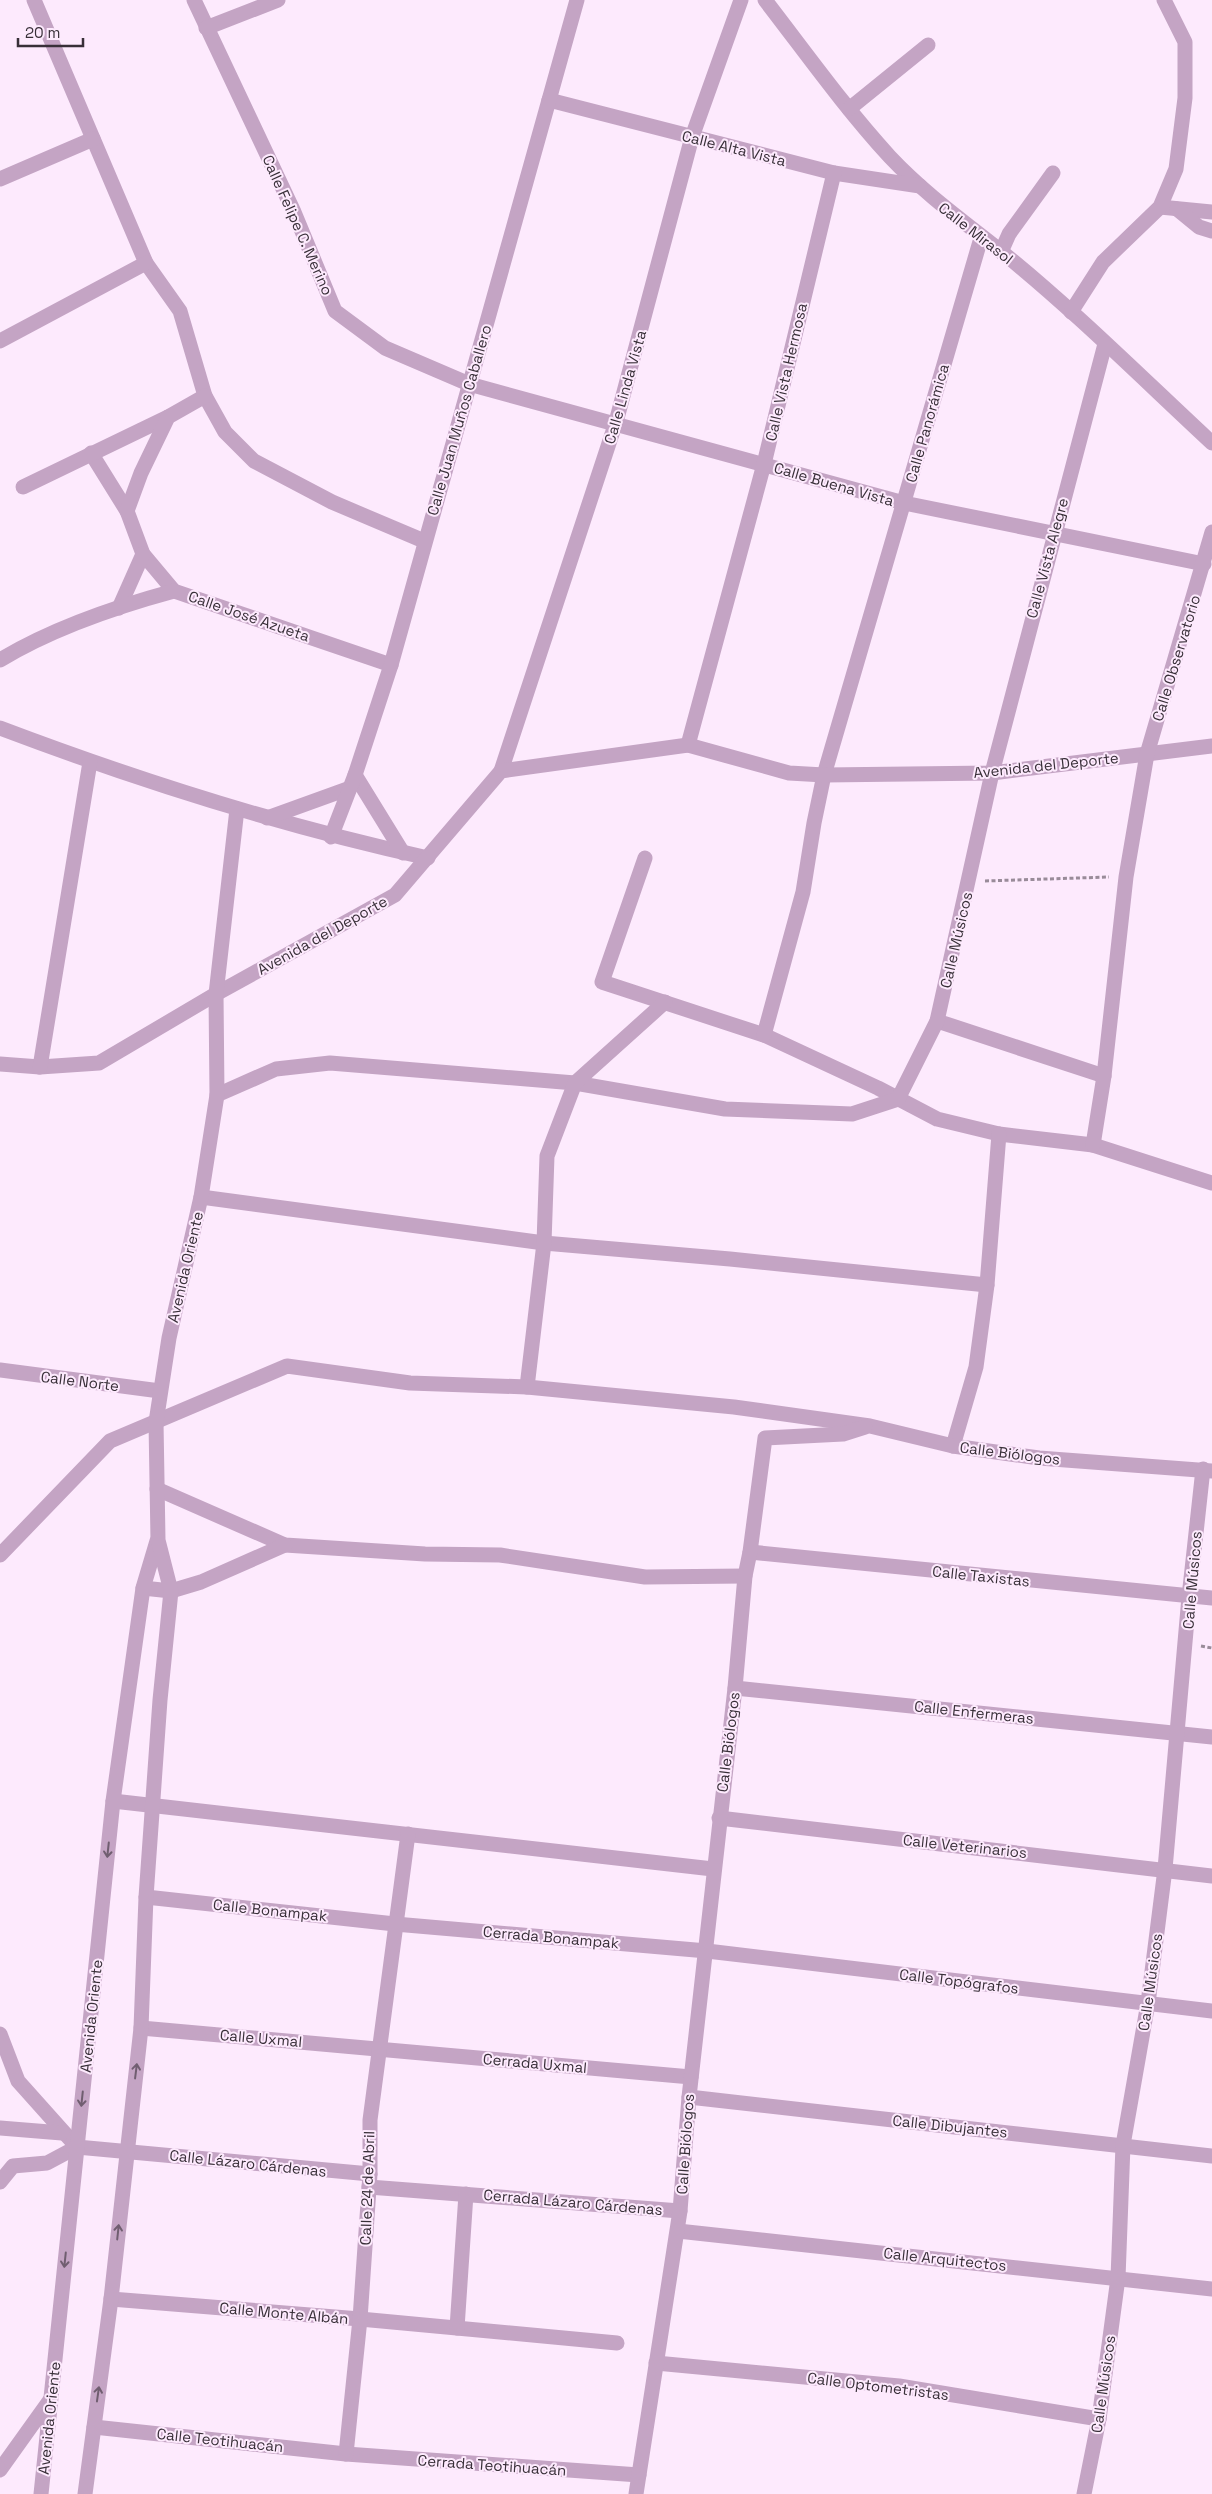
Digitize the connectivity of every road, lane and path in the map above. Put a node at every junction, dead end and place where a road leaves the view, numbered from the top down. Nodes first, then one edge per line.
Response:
1 (34, 0) edge
2 (194, 0) edge
3 (278, 0) edge
4 (577, 0) edge
5 (741, 0) edge
6 (765, 0) edge
7 (1164, 0) edge
8 (206, 28) junction
9 (928, 45) dead end
10 (550, 100) junction
11 (849, 109) junction
12 (692, 137) junction
13 (93, 139) junction
14 (1053, 172) dead end
15 (834, 173) junction
16 (0, 179) edge
17 (920, 186) junction
18 (1160, 206) junction
19 (1177, 209) junction
20 (1212, 212) edge
21 (1212, 231) edge
22 (981, 238) junction
23 (1001, 252) junction
24 (146, 262) junction
25 (1071, 312) junction
26 (0, 341) edge
27 (1105, 344) junction
28 (469, 384) junction
29 (205, 396) junction
30 (168, 417) junction
31 (616, 422) junction
32 (1212, 443) edge
33 (91, 454) junction
34 (764, 464) junction
35 (23, 487) dead end
36 (904, 503) junction
37 (127, 511) junction
38 (1054, 532) junction
39 (1212, 532) edge
40 (424, 541) junction
41 (144, 554) junction
42 (1204, 564) junction
43 (174, 591) junction
44 (119, 608) junction
45 (0, 660) edge
46 (391, 665) junction
47 (0, 728) edge
48 (688, 745) junction
49 (1212, 746) edge
50 (1147, 754) junction
51 (90, 762) junction
52 (501, 771) junction
53 (992, 773) junction
54 (824, 775) junction
55 (353, 781) junction
56 (237, 809) junction
57 (267, 818) junction
58 (331, 837) junction
59 (403, 853) junction
60 (428, 858) junction
61 (645, 858) dead end
62 (1126, 876) junction
63 (970, 882) junction
64 (216, 994) junction
65 (665, 1002) junction
66 (937, 1021) junction
67 (764, 1035) junction
68 (0, 1064) edge
69 (40, 1067) junction
70 (1104, 1076) junction
71 (575, 1083) junction
72 (217, 1095) junction
73 (898, 1098) junction
74 (999, 1134) junction
75 (1093, 1145) junction
76 (1211, 1179) edge
77 (201, 1197) junction
78 (544, 1243) junction
79 (987, 1285) junction
80 (0, 1370) edge
81 (527, 1388) junction
82 (160, 1391) junction
83 (156, 1422) junction
84 (870, 1426) junction
85 (953, 1446) junction
86 (1208, 1470) edge
87 (156, 1489) junction
88 (158, 1540) junction
89 (285, 1546) junction
90 (750, 1552) junction
91 (0, 1555) edge
92 (744, 1576) junction
93 (144, 1588) junction
94 (171, 1591) junction
95 (1188, 1597) junction
96 (1212, 1598) edge
97 (735, 1688) junction
98 (1176, 1732) junction
99 (1212, 1737) edge
100 (113, 1802) junction
101 (153, 1807) junction
102 (719, 1818) junction
103 (408, 1834) junction
104 (713, 1869) junction
105 (1165, 1869) junction
106 (1212, 1876) edge
107 (146, 1897) junction
108 (395, 1924) junction
109 (706, 1951) junction
110 (1148, 2003) junction
111 (1212, 2011) edge
112 (141, 2028) junction
113 (0, 2034) edge
114 (380, 2049) junction
115 (691, 2077) junction
116 (689, 2096) junction
117 (0, 2128) edge
118 (62, 2133) junction
119 (1123, 2145) junction
120 (77, 2147) junction
121 (127, 2151) junction
122 (1212, 2156) edge
123 (6, 2165) edge
124 (370, 2180) junction
125 (0, 2182) edge
126 (466, 2194) junction
127 (680, 2211) junction
128 (678, 2231) junction
129 (1118, 2278) junction
130 (1212, 2290) edge
131 (111, 2299) junction
132 (360, 2319) junction
133 (457, 2328) junction
134 (617, 2344) dead end
135 (656, 2363) junction
136 (51, 2400) junction
137 (1100, 2419) junction
138 (94, 2427) junction
139 (346, 2454) junction
140 (0, 2470) edge
141 (639, 2476) junction
142 (41, 2494) edge
143 (85, 2494) edge
144 (637, 2494) edge
145 (1084, 2494) edge

1 - 13 street
2 - 8 street, Calle Felipe C. Merino
3 - 8 street
4 - 10 street, Calle Juan Muños Caballero
5 - 12 street, Calle Linda Vista
6 - 11 street, Calle Mirasol
7 - 18 street
8 - 28 street, Calle Felipe C. Merino
9 - 11 street
10 - 12 street, Calle Alta Vista
10 - 28 street, Calle Juan Muños Caballero
11 - 17 street, Calle Mirasol
12 - 15 street, Calle Alta Vista
12 - 31 street, Calle Linda Vista
13 - 16 street
13 - 24 street
14 - 23 street
15 - 17 street, Calle Alta Vista
15 - 34 street, Calle Vista Hermosa
17 - 22 street, Calle Mirasol
18 - 19 street
18 - 25 street
19 - 20 street
19 - 21 street
22 - 23 street, Calle Mirasol
22 - 36 street, Calle Panorámica
23 - 25 street, Calle Mirasol
24 - 26 street
24 - 29 street
25 - 27 street, Calle Mirasol
27 - 32 street, Calle Mirasol
27 - 38 street, Calle Vista Alegre
28 - 31 street, Calle Buena Vista
28 - 40 street, Calle Juan Muños Caballero
29 - 30 street
29 - 40 street
30 - 33 street
30 - 37 street
31 - 34 street, Calle Buena Vista
31 - 52 street, Calle Linda Vista
33 - 35 street
33 - 37 street, Calle José Azueta
34 - 36 street, Calle Buena Vista
34 - 48 street, Calle Vista Hermosa
36 - 38 street, Calle Buena Vista
36 - 54 street, Calle Panorámica
37 - 41 street, Calle José Azueta
38 - 42 street, Calle Buena Vista
38 - 53 street, Calle Vista Alegre
39 - 42 street, Calle Observatorio
40 - 46 street, Calle Juan Muños Caballero
41 - 43 street, Calle José Azueta
41 - 44 street
42 - 50 street, Calle Observatorio
43 - 44 street
43 - 46 street, Calle José Azueta
44 - 45 street
46 - 55 street, Calle Juan Muños Caballero
47 - 51 street
48 - 52 street
48 - 54 street, Avenida del Deporte
49 - 50 street, Avenida del Deporte
50 - 53 street, Avenida del Deporte
50 - 62 street, Calle Observatorio
51 - 56 street
51 - 69 street
52 - 60 street, Avenida del Deporte
53 - 54 street, Avenida del Deporte
53 - 63 street, Calle Músicos
54 - 67 street, Calle Panorámica
55 - 57 street
55 - 58 street, Calle Juan Muños Caballero
55 - 59 street
56 - 57 street
56 - 64 street, Avenida Oriente
57 - 58 street
58 - 59 street
59 - 60 street
60 - 64 street, Avenida del Deporte
61 - 65 street
62 - 63 path
62 - 70 street, Calle Observatorio
63 - 66 street, Calle Músicos
64 - 69 street, Avenida del Deporte
64 - 72 street, Avenida Oriente
65 - 67 street
65 - 71 street
66 - 70 street
66 - 73 street, Calle Músicos
67 - 73 street
68 - 69 street, Avenida del Deporte
70 - 75 street, Calle Observatorio
71 - 72 street
71 - 73 street
71 - 78 street
72 - 77 street, Avenida Oriente
73 - 74 street
74 - 75 street
74 - 79 street
75 - 76 street
77 - 78 street
77 - 82 street, Avenida Oriente
78 - 79 street
78 - 81 street
79 - 85 street
80 - 82 street, Calle Norte
81 - 83 street
81 - 84 street
82 - 83 street, Avenida Oriente
83 - 87 street, Avenida Oriente
83 - 91 street
84 - 85 street, Calle Biólogos
84 - 90 street, Calle Biólogos
85 - 86 street, Calle Biólogos
86 - 95 street, Calle Músicos
87 - 88 street, Avenida Oriente
87 - 89 street
88 - 93 street, Avenida Oriente
88 - 94 street, Avenida Oriente
89 - 92 street
89 - 94 street
90 - 92 street, Calle Biólogos
90 - 95 street, Calle Taxistas
92 - 97 street, Calle Biólogos
93 - 94 street
93 - 100 street, Avenida Oriente
94 - 101 street, Avenida Oriente
95 - 96 street, Calle Taxistas
95 - 98 street, Calle Músicos
97 - 98 street, Calle Enfermeras
97 - 102 street, Calle Biólogos
98 - 99 street, Calle Enfermeras
98 - 105 street, Calle Músicos
100 - 101 street
100 -> 120 street, Avenida Oriente
101 - 103 street
101 - 107 street, Avenida Oriente
102 - 104 street, Calle Biólogos
102 - 105 street, Calle Veterinarios
103 - 104 street
103 - 108 street, Calle 24 de Abril
104 - 109 street, Calle Biólogos
105 - 106 street, Calle Veterinarios
105 - 110 street, Calle Músicos
107 - 108 street, Calle Bonampak
107 - 112 street, Avenida Oriente
108 - 109 street, Cerrada Bonampak
108 - 114 street, Calle 24 de Abril
109 - 110 street, Calle Topógrafos
109 - 115 street, Calle Biólogos
110 - 111 street, Calle Topógrafos
110 - 119 street, Calle Músicos
112 - 114 street, Calle Uxmal
121 -> 112 street, Avenida Oriente
113 - 118 street
114 - 115 street, Cerrada Uxmal
114 - 124 street, Calle 24 de Abril
115 - 116 street, Calle Biólogos
116 - 119 street, Calle Dibujantes
116 - 127 street, Calle Biólogos
117 - 118 street
118 - 120 street
119 - 122 street, Calle Dibujantes
119 - 129 street, Calle Músicos
120 - 121 street, Calle Lázaro Cárdenas
120 - 123 street
120 -> 136 street, Avenida Oriente
121 - 124 street, Calle Lázaro Cárdenas
131 -> 121 street, Avenida Oriente
123 - 125 street
124 - 126 street, Calle Lázaro Cárdenas
124 - 132 street, Calle 24 de Abril
126 - 127 street, Cerrada Lázaro Cárdenas
126 - 133 street
127 - 128 street, Calle Biólogos
128 - 129 street, Calle Arquitectos
128 - 135 street, Calle Biólogos
129 - 130 street, Calle Arquitectos
129 - 137 street, Calle Músicos
131 - 132 street, Calle Monte Albán
138 -> 131 street, Avenida Oriente
132 - 133 street, Calle Monte Albán
132 - 139 street, Calle 24 de Abril
133 - 134 street, Calle Monte Albán
135 - 137 street, Calle Optometristas
135 - 141 street, Calle Biólogos
136 - 140 street
136 - 142 street, Avenida Oriente
137 - 145 street, Calle Músicos
138 - 139 street, Calle Teotihuacán
138 - 143 street, Avenida Oriente
139 - 141 street, Cerrada Teotihuacán
141 - 144 street, Calle Biólogos

